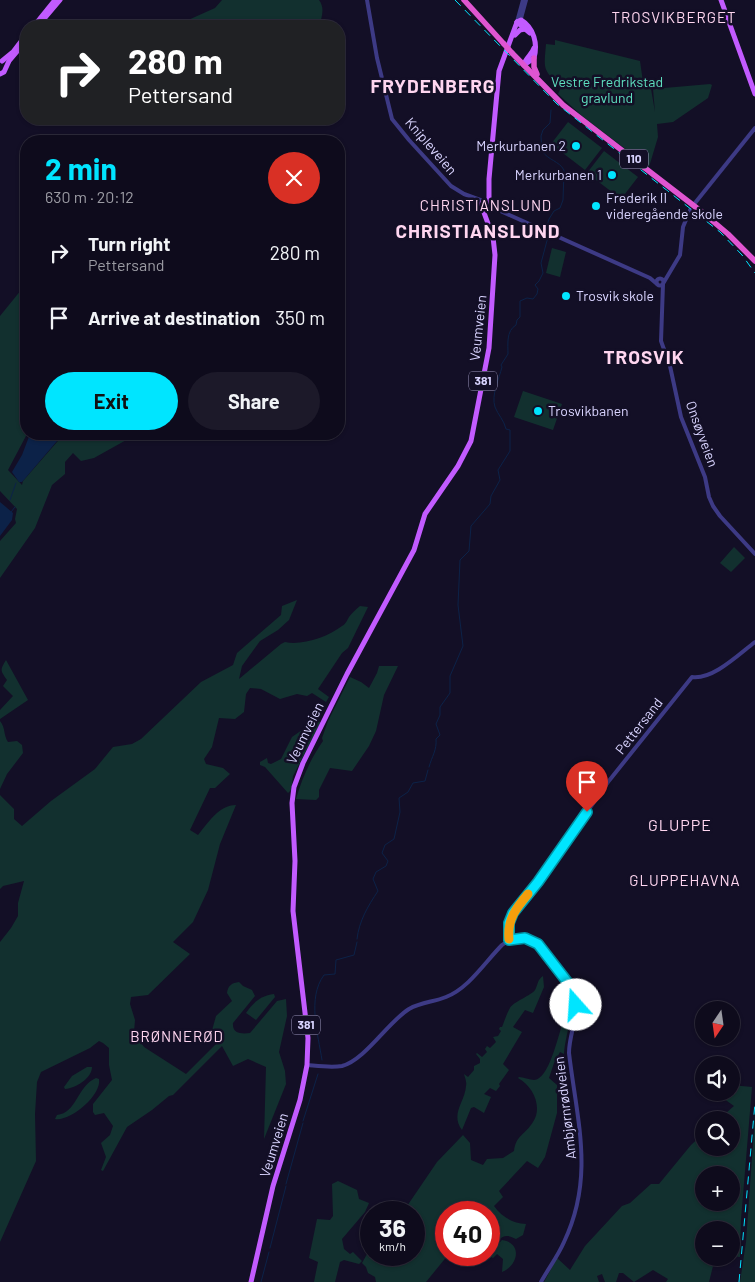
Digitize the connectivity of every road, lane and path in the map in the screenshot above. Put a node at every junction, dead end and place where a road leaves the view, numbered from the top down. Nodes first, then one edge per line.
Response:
1 (55, 0) edge
2 (60, 0) edge
3 (367, 0) edge
4 (464, 0) edge
5 (524, 0) edge
6 (721, 0) edge
7 (39, 20) edge
8 (43, 20) edge
9 (519, 22) junction
10 (525, 29) junction
11 (514, 35) junction
12 (20, 42) edge
13 (508, 47) junction
14 (20, 48) edge
15 (534, 58) junction
16 (1, 61) edge
17 (525, 63) junction
18 (6, 66) junction
19 (0, 74) edge
20 (537, 74) junction
21 (755, 94) edge
22 (566, 106) junction
23 (754, 130) edge
24 (696, 203) dead end
25 (486, 205) junction
26 (690, 210) dead end
27 (702, 212) junction
28 (755, 257) edge
29 (755, 262) edge
30 (660, 282) junction
31 (755, 554) edge
32 (755, 642) edge
33 (509, 940) junction
34 (307, 1065) junction
35 (251, 1282) edge
36 (540, 1282) edge

1 - 7 main road
2 - 8 main road
3 - 25 street, Knipleveien
4 - 13 highway, 110
5 - 9 street
6 - 21 main road
9 - 10 main road
9 - 11 main road
9 - 13 main road
9 - 15 main road
10 - 11 main road
10 - 17 main road
11 - 13 main road
12 - 16 main road
13 - 17 highway, 110
13 - 25 main road
14 - 18 main road
15 - 17 main road
15 - 20 highway
16 - 18 main road
17 - 20 highway, 110
17 - 22 highway, 110
18 - 19 main road
20 - 22 highway, 110
22 - 27 highway, 110
23 - 24 street
25 - 30 street, Knipleveien
25 - 34 main road, Veumveien / 381
26 - 30 street
27 - 28 highway, 110
27 - 29 highway, 110
30 - 31 street, Onsøyveien
32 - 33 street, Pettersand
33 - 34 street
33 - 36 street, Ambjørnrødveien
34 - 35 main road, Veumveien / 381

